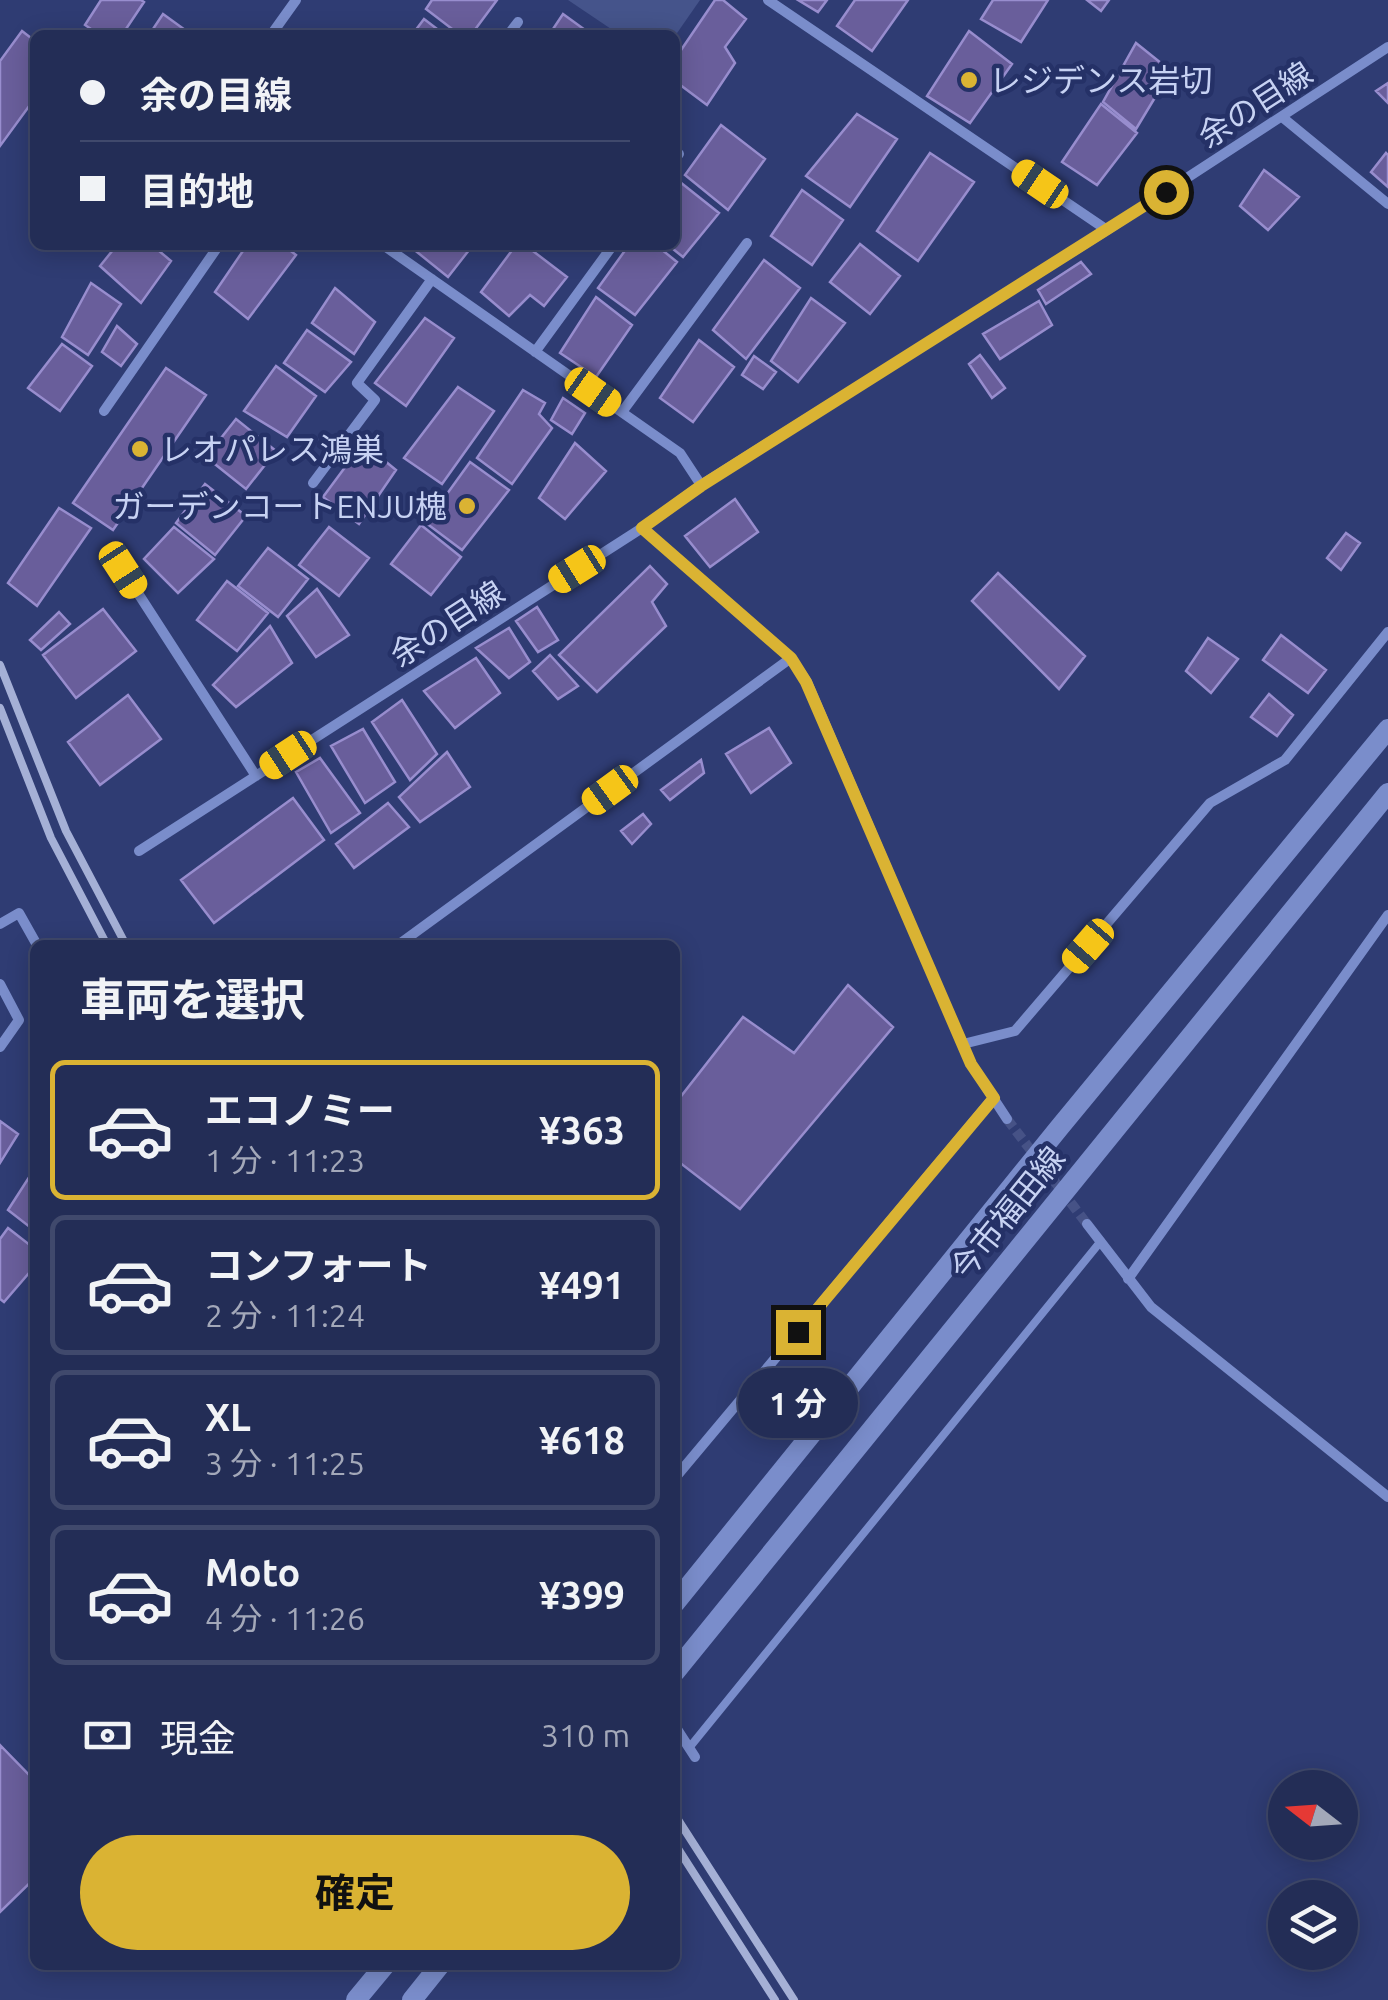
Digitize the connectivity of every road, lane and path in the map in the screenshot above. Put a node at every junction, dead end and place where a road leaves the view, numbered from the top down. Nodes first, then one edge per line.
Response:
1 (296, 0) edge
2 (768, 0) edge
3 (518, 22) dead end
4 (275, 30) edge
5 (512, 30) edge
6 (1388, 47) edge
7 (1282, 117) junction
8 (1388, 204) edge
9 (1108, 230) junction
10 (747, 243) dead end
11 (215, 250) edge
12 (390, 250) edge
13 (608, 250) edge
14 (432, 279) junction
15 (535, 352) junction
16 (104, 410) dead end
17 (622, 412) junction
18 (698, 481) junction
19 (313, 483) dead end
20 (642, 528) junction
21 (123, 570) dead end
22 (1388, 632) edge
23 (791, 658) junction
24 (1388, 728) edge
25 (256, 776) junction
26 (1388, 793) edge
27 (139, 851) dead end
28 (1388, 915) edge
29 (0, 924) edge
30 (34, 940) edge
31 (405, 940) edge
32 (0, 984) edge
33 (963, 1044) junction
34 (0, 1047) edge
35 (994, 1098) junction
36 (1007, 1119) tunnel mouth
37 (1088, 1224) tunnel mouth
38 (1101, 1242) junction
39 (1128, 1279) junction
40 (680, 1472) edge
41 (1388, 1497) edge
42 (680, 1597) edge
43 (680, 1666) edge
44 (680, 1734) edge
45 (692, 1753) joint
46 (381, 1970) edge
47 (436, 1970) edge
48 (356, 2000) edge
49 (412, 2000) edge

1 - 4 street
2 - 9 street
3 - 5 street
6 - 7 street, 余の目線
7 - 8 street
7 - 9 street, 余の目線
9 - 18 street, 余の目線
10 - 17 street
11 - 16 street
12 - 14 street
13 - 15 street
14 - 15 street
14 - 19 street
15 - 17 street
17 - 18 street
18 - 20 street, 余の目線
20 - 23 street
20 - 25 street, 余の目線
21 - 25 street
22 - 33 street
23 - 31 street
23 - 33 street
24 - 42 main road, 今市福田線
25 - 27 street, 余の目線
26 - 43 main road, 今市福田線
28 - 39 street
29 - 30 street
32 - 34 street
33 - 35 street
35 - 36 street
35 - 40 street
37 - 38 street
38 - 39 street
38 - 45 lane
39 - 41 street
44 - 45 street
46 - 48 main road
47 - 49 main road

